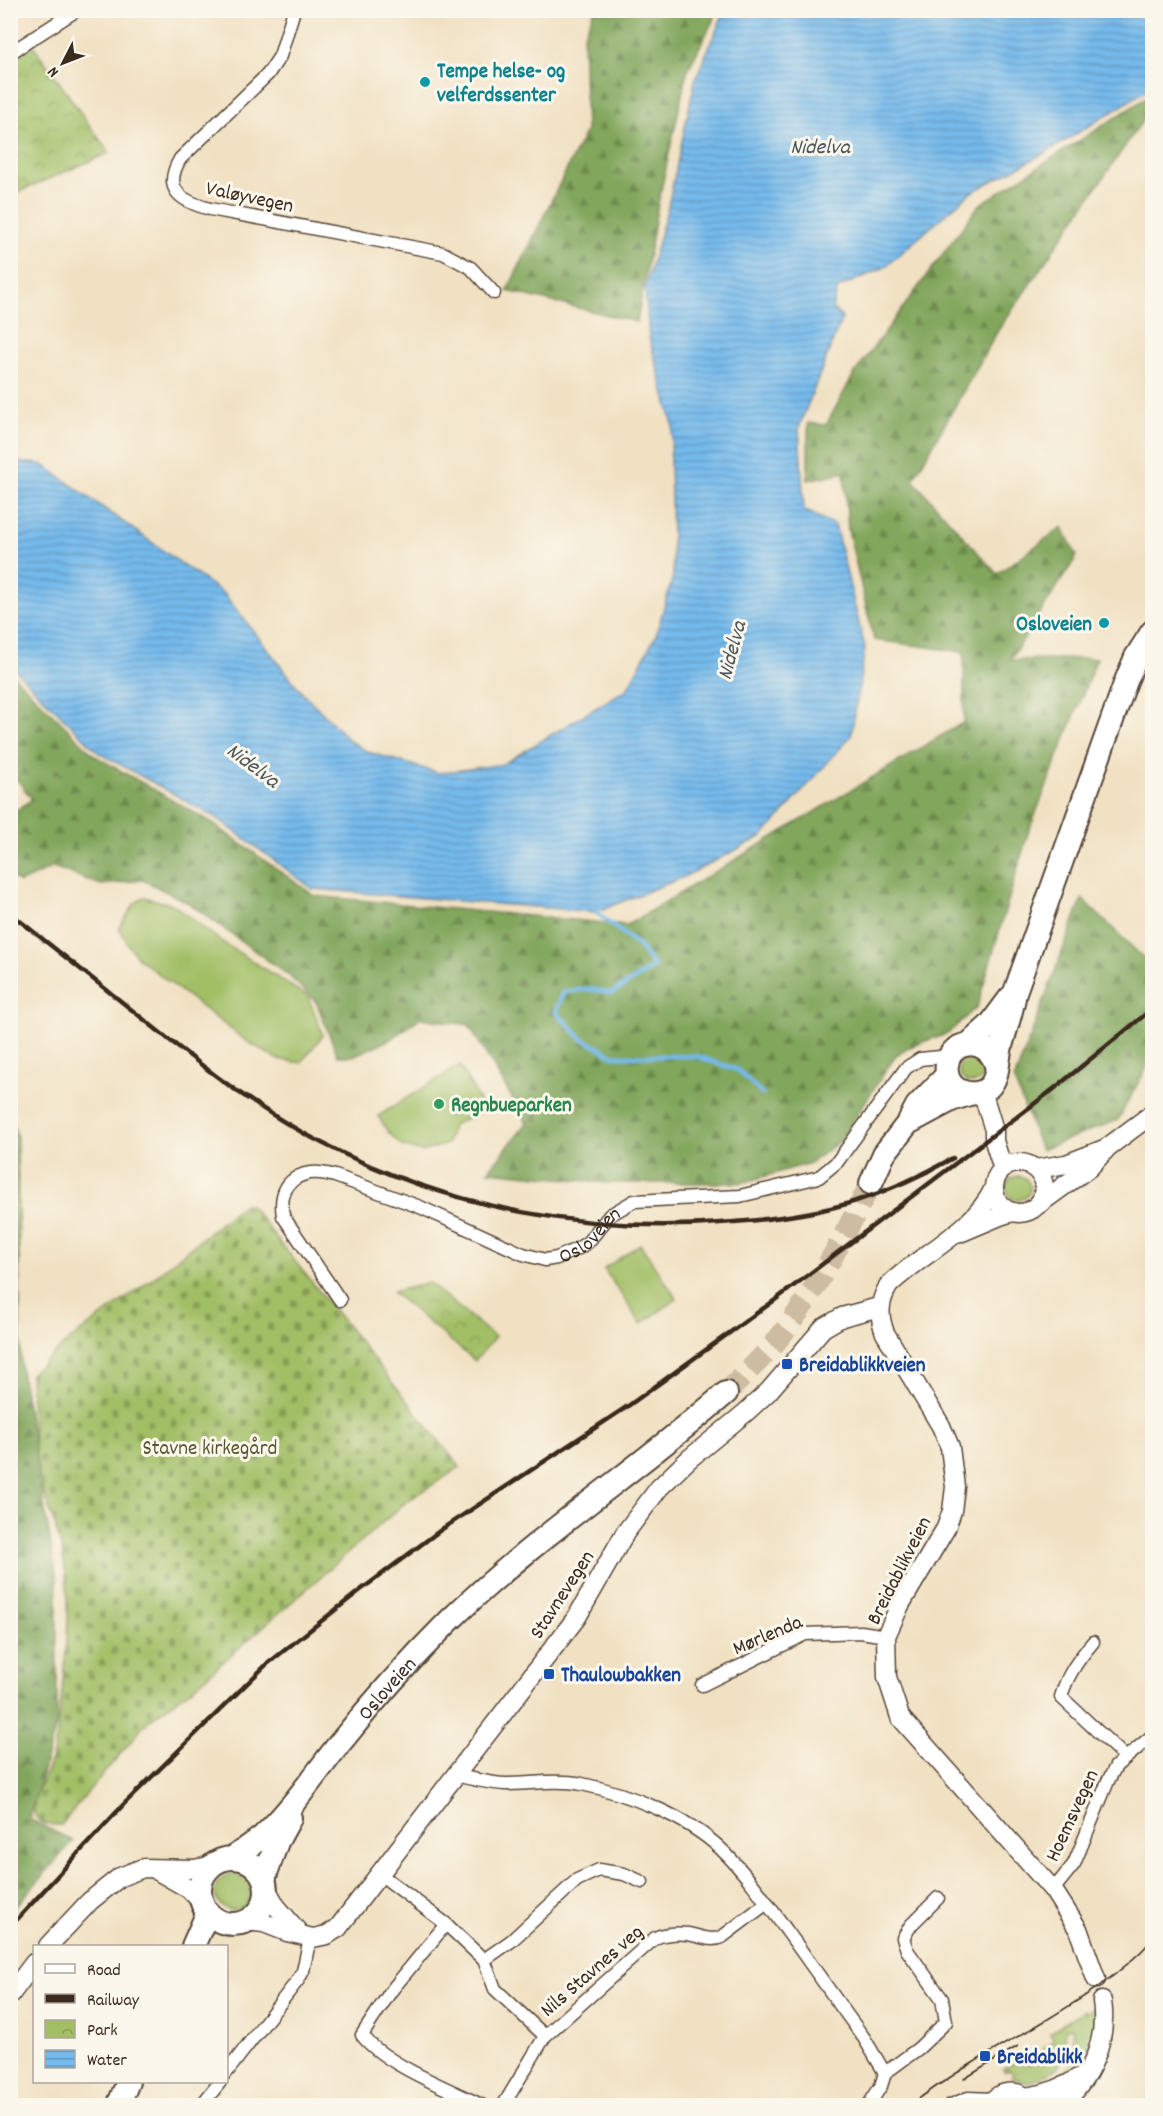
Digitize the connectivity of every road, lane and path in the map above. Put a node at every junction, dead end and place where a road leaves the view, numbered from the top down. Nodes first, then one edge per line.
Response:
1 (77, 10) edge
2 (294, 10) edge
3 (10, 53) edge
4 (494, 292) dead end
5 (1152, 632) edge
6 (1015, 992) junction
7 (969, 1044) junction
8 (948, 1066) junction
9 (997, 1070) junction
10 (976, 1093) junction
11 (1152, 1114) edge
12 (908, 1123) junction
13 (1108, 1147) junction
14 (1011, 1166) junction
15 (1036, 1169) junction
16 (871, 1183) tunnel mouth
17 (994, 1188) junction
18 (1039, 1204) junction
19 (1013, 1212) junction
20 (952, 1236) junction
21 (340, 1300) dead end
22 (879, 1307) junction
23 (726, 1393) tunnel mouth
24 (886, 1636) junction
25 (1093, 1642) dead end
26 (702, 1685) dead end
27 (1152, 1736) edge
28 (1125, 1757) junction
29 (455, 1775) junction
30 (306, 1788) junction
31 (224, 1862) junction
32 (152, 1868) junction
33 (380, 1874) junction
34 (642, 1882) dead end
35 (265, 1884) junction
36 (1053, 1890) junction
37 (938, 1898) dead end
38 (766, 1903) junction
39 (205, 1907) junction
40 (241, 1923) junction
41 (446, 1924) junction
42 (305, 1936) junction
43 (50, 1945) edge
44 (194, 1945) edge
45 (209, 1945) edge
46 (484, 1960) junction
47 (33, 1964) edge
48 (1096, 1979) dead end
49 (10, 1995) edge
50 (1102, 2001) dead end
51 (545, 2036) junction
52 (1089, 2069) junction
53 (228, 2070) edge
54 (885, 2073) junction
55 (128, 2083) edge
56 (219, 2083) edge
57 (1030, 2101) edge
58 (991, 2102) edge
59 (118, 2106) edge
60 (201, 2106) edge
61 (483, 2106) edge
62 (503, 2106) edge
63 (868, 2106) edge
64 (949, 2106) edge
65 (1059, 2106) edge

1 - 3 street
2 - 4 street, Valøyvegen
5 - 6 highway
6 - 7 highway
6 - 9 highway
7 - 8 highway
7 - 9 highway
8 - 10 highway
8 - 12 highway
8 - 21 street, Osloveien
9 - 10 highway
10 - 12 highway
10 - 14 street
11 - 13 street
12 - 16 highway
13 - 15 street
13 - 18 street
14 - 15 street
14 - 17 street
15 - 18 street
17 - 19 street
17 - 20 street
18 - 19 street
19 - 20 street
20 - 22 street
22 - 24 street, Breidablikveien
22 - 29 street, Stavnevegen
23 - 30 highway, Osloveien
24 - 26 street, Mørlenda
24 - 36 street, Breidablikveien
25 - 28 street, Hoemsvegen
27 - 28 street, Hoemsvegen
28 - 36 street, Hoemsvegen
29 - 33 street, Stavnevegen
29 - 38 street
30 - 31 highway, Osloveien
30 - 35 highway, Osloveien
31 - 32 street, Osloveien
31 - 35 highway
31 - 39 highway
32 - 39 street
32 - 43 street, Osloveien
33 - 41 street
33 - 42 street, Stavnevegen
34 - 46 street
35 - 40 highway
35 - 42 street
36 - 48 street, Breidablikveien
37 - 54 street
38 - 51 street, Nils Stavnes veg
38 - 54 street
39 - 40 highway
39 - 44 highway
40 - 42 street
40 - 45 highway
41 - 46 street
41 - 61 street
42 - 53 street
46 - 51 street
47 - 49 street
50 - 52 street
51 - 62 street, Nils Stavnes veg
52 - 57 street
52 - 65 street
54 - 63 street
55 - 59 highway
56 - 60 street
57 - 58 street
58 - 64 street

